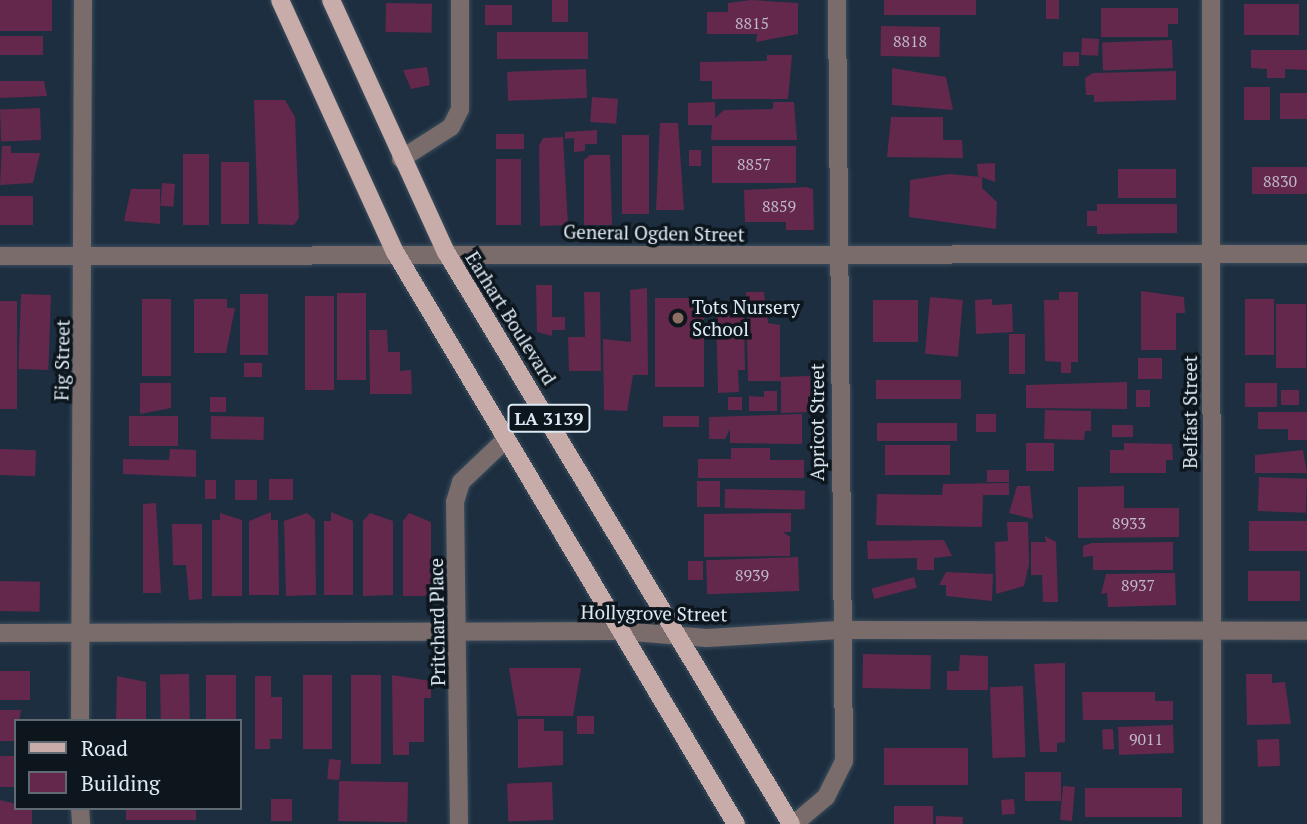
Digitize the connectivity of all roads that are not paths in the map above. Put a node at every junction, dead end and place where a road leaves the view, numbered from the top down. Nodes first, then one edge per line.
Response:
1 (83, 0) edge
2 (280, 0) edge
3 (331, 0) edge
4 (460, 0) edge
5 (837, 0) edge
6 (1210, 0) edge
7 (401, 159) junction
8 (395, 252) junction
9 (446, 252) junction
10 (1211, 254) junction
11 (1307, 254) edge
12 (0, 256) edge
13 (84, 256) junction
14 (836, 256) junction
15 (505, 440) junction
16 (839, 630) junction
17 (621, 631) junction
18 (1211, 631) junction
19 (1307, 631) edge
20 (461, 633) junction
21 (0, 634) edge
22 (80, 634) junction
23 (681, 634) junction
24 (80, 719) edge
25 (459, 824) edge
26 (736, 824) edge
27 (792, 824) edge
28 (1212, 824) edge

1 - 13 street, Fig Street
2 - 8 main road, LA 3139
3 - 7 main road, Earhart Boulevard / LA 3139
4 - 7 street
5 - 14 street, Apricot Street
6 - 10 street, Belfast Street
7 - 9 main road, Earhart Boulevard / LA 3139
8 - 9 street, General Ogden Street
8 - 13 street, General Ogden Street
8 - 15 main road, LA 3139
9 - 14 street, General Ogden Street
9 - 23 main road, Earhart Boulevard / LA 3139
10 - 11 street, General Ogden Street
10 - 14 street, General Ogden Street
10 - 18 street, Belfast Street
12 - 13 street, General Ogden Street
13 - 22 street, Fig Street
14 - 16 street, Apricot Street
15 - 17 main road, LA 3139
15 - 20 street, Pritchard Place
16 - 18 street, Hollygrove Street
16 - 23 street, Hollygrove Street
16 - 27 street, Apricot Street
17 - 20 street, Hollygrove Street
17 - 23 street, Hollygrove Street
17 - 26 main road, LA 3139
18 - 19 street, Hollygrove Street
18 - 28 street, Belfast Street
20 - 22 street, Hollygrove Street
20 - 25 street, Pritchard Place
21 - 22 street, Hollygrove Street
22 - 24 street, Fig Street
23 - 27 main road, Earhart Boulevard / LA 3139

